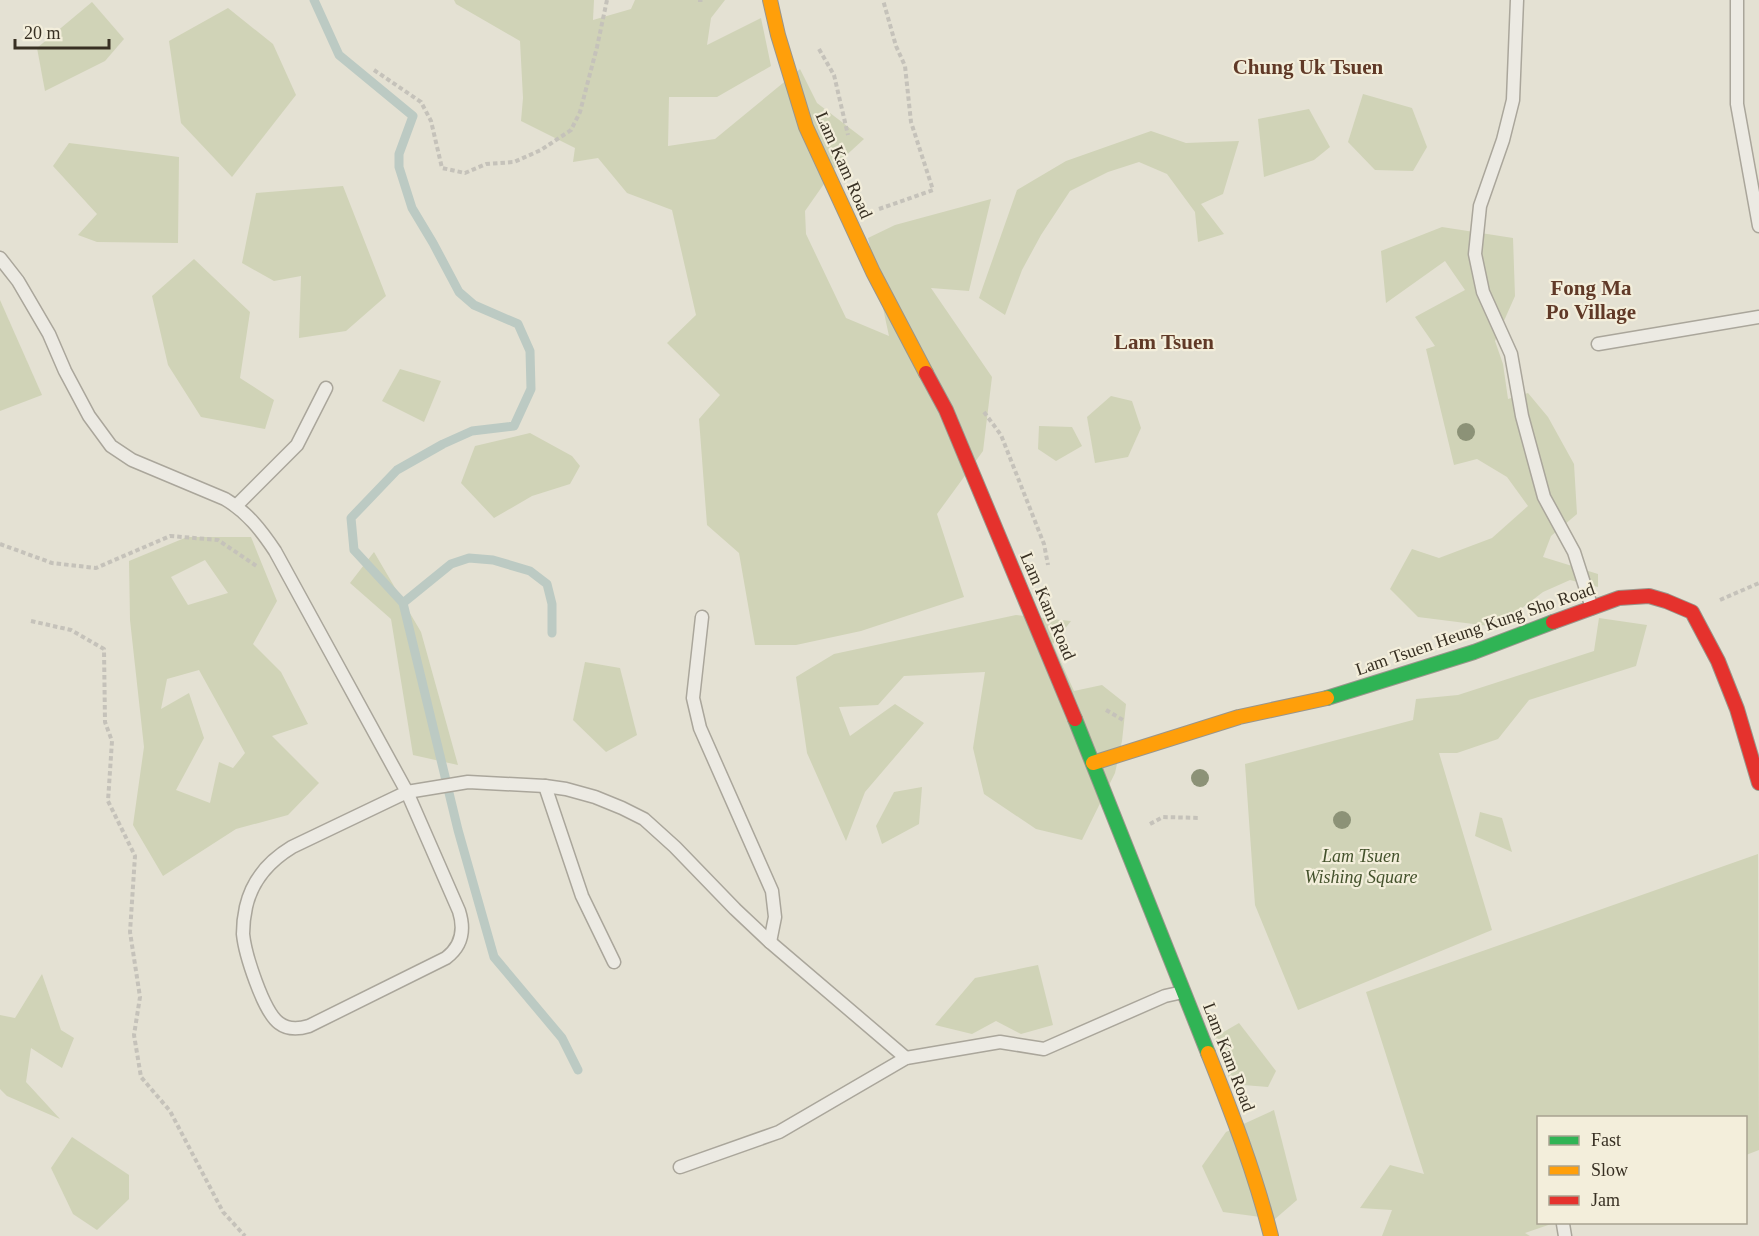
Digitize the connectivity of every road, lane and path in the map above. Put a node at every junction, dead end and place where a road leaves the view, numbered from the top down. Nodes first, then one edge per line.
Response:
1 (607, 0) edge
2 (698, 0) edge
3 (705, 0) edge
4 (770, 0) edge
5 (883, 0) edge
6 (1517, 0) edge
7 (1737, 0) edge
8 (374, 70) dead end
9 (874, 211) dead end
10 (1759, 226) edge
11 (0, 258) edge
12 (1759, 317) edge
13 (1598, 344) dead end
14 (326, 388) dead end
15 (236, 506) junction
16 (0, 544) edge
17 (263, 571) dead end
18 (1759, 584) edge
19 (1592, 608) junction
20 (1692, 612) junction
21 (702, 617) dead end
22 (31, 621) dead end
23 (1094, 763) junction
24 (1759, 783) edge
25 (545, 786) junction
26 (407, 792) junction
27 (1163, 817) dead end
28 (1200, 818) dead end
29 (770, 942) junction
30 (614, 962) dead end
31 (1184, 991) junction
32 (906, 1058) junction
33 (681, 1167) dead end
34 (245, 1236) edge
35 (1271, 1236) edge

1 - 8 path
2 - 3 path
4 - 23 main road, Lam Kam Road
5 - 9 path
6 - 19 lane
7 - 10 lane
11 - 15 lane
12 - 13 lane
14 - 15 lane
15 - 26 lane
16 - 17 path
18 - 20 path
19 - 20 main road, Lam Tsuen Heung Kung Sho Road
19 - 23 main road, Lam Tsuen Heung Kung Sho Road
20 - 24 main road
21 - 29 lane
22 - 34 path
23 - 31 main road, Lam Kam Road
25 - 26 lane
25 - 29 lane
25 - 30 lane
26 - 26 lane
27 - 28 path
29 - 32 lane
31 - 32 lane
31 - 35 main road, Lam Kam Road
32 - 33 lane

